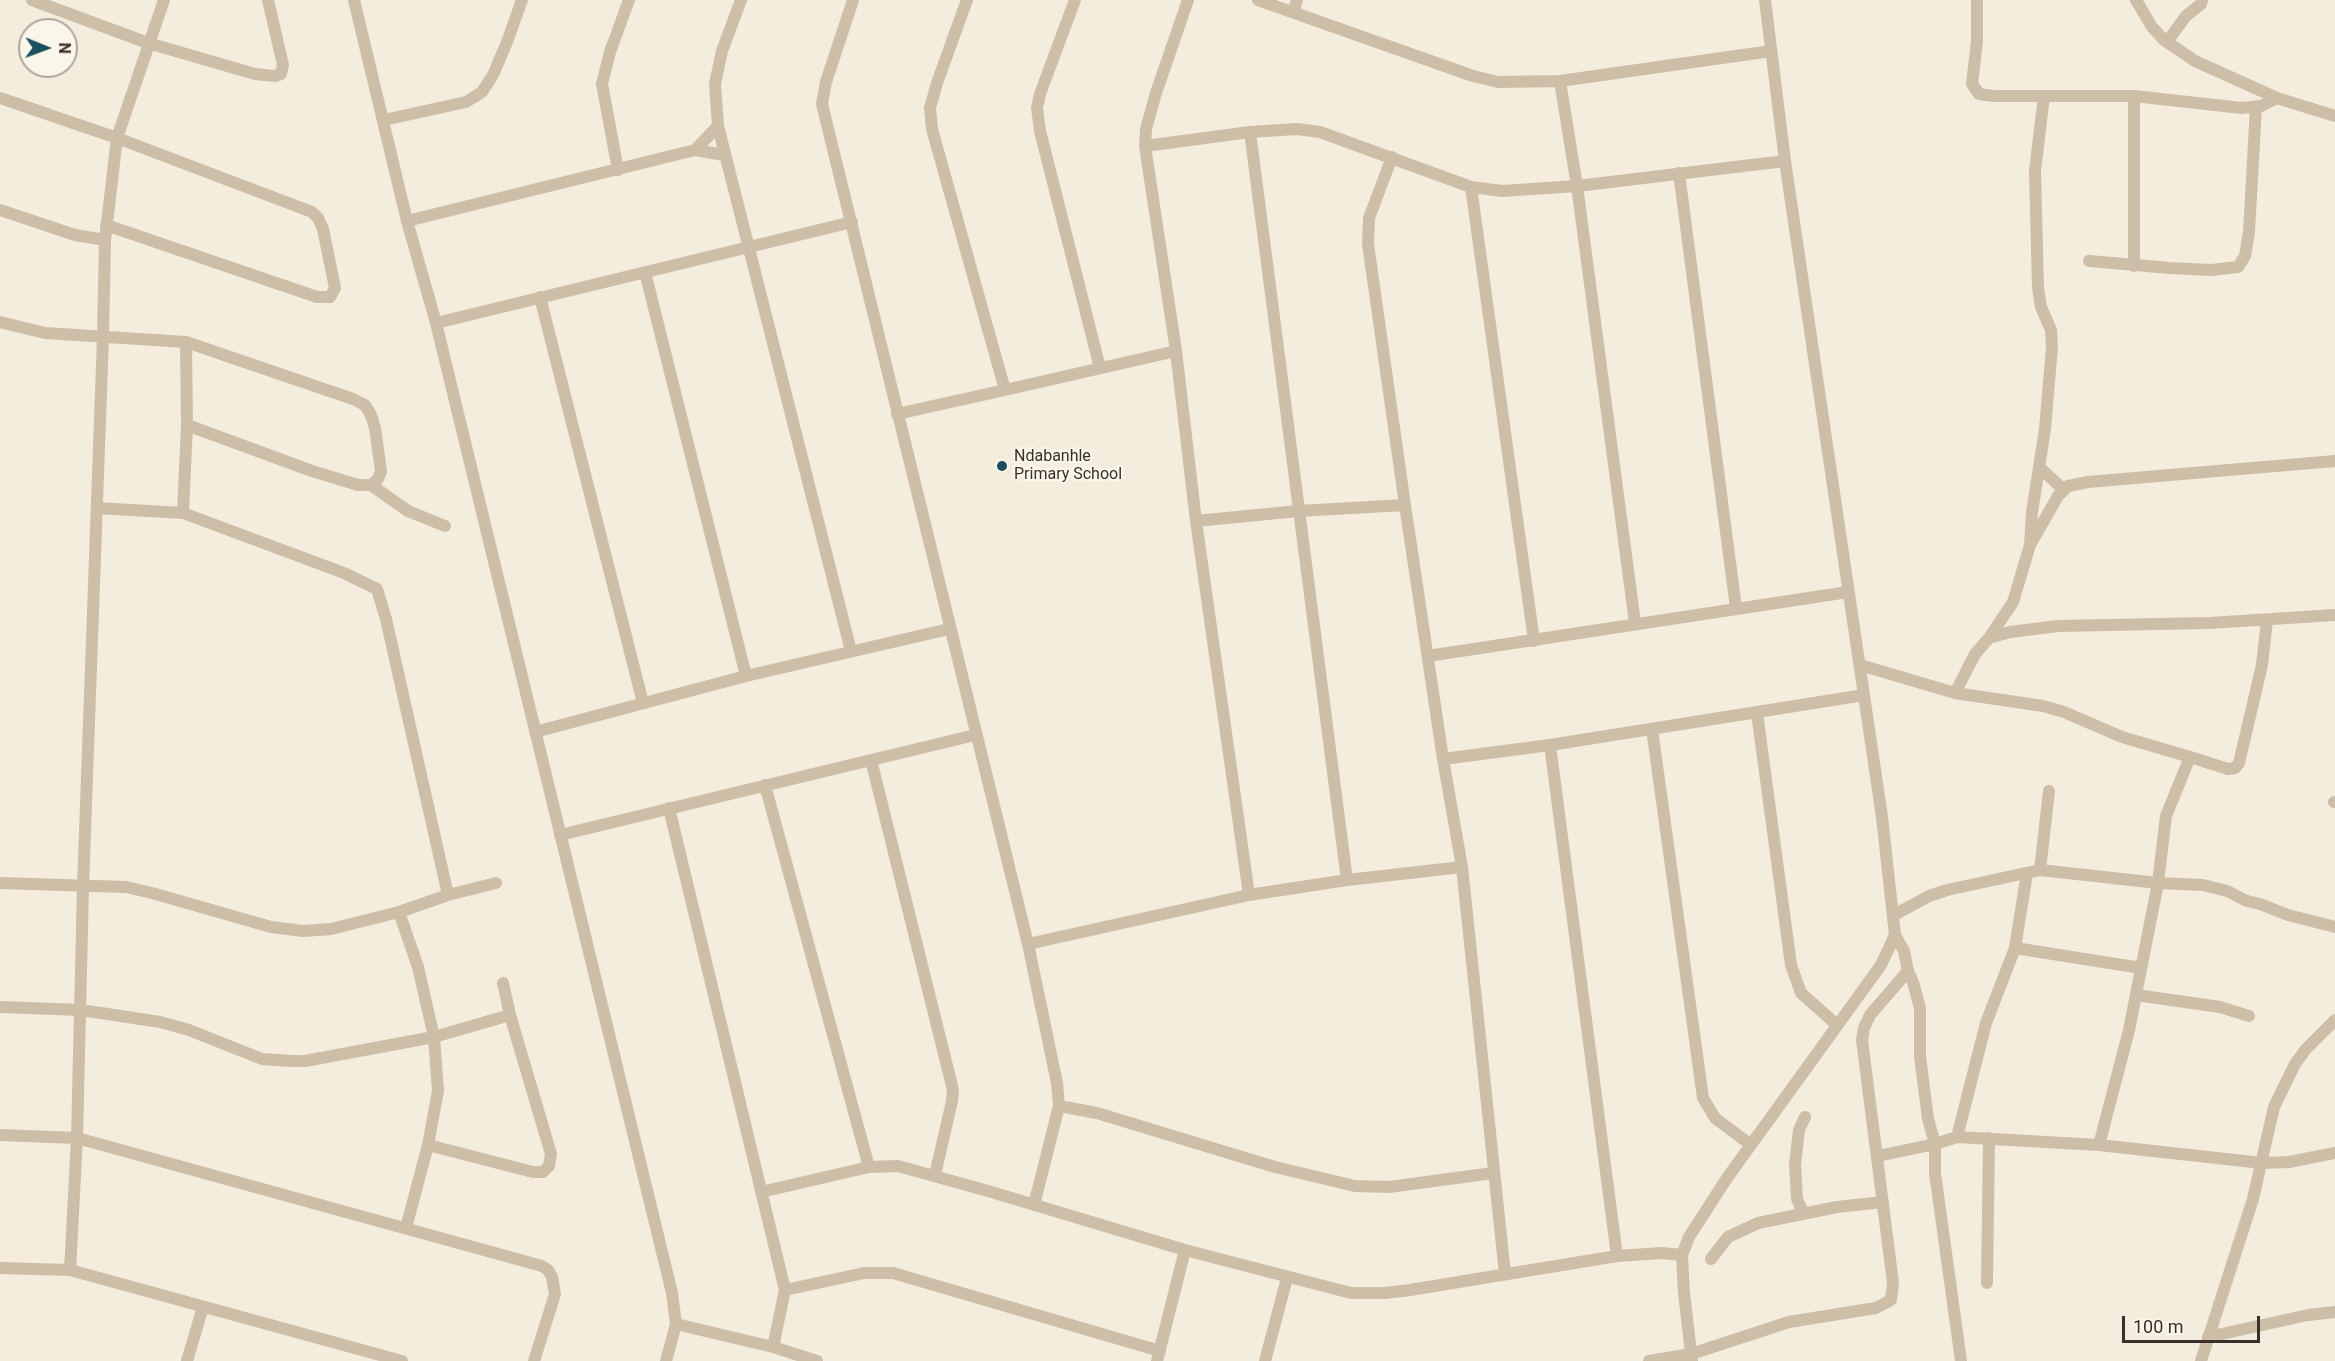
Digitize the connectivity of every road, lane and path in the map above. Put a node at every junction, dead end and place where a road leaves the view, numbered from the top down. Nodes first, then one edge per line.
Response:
1 (32, 0) edge
2 (164, 0) edge
3 (268, 0) edge
4 (354, 0) edge
5 (522, 0) edge
6 (629, 0) edge
7 (741, 0) edge
8 (853, 0) edge
9 (967, 0) edge
10 (1075, 0) edge
11 (1188, 0) edge
12 (1258, 0) edge
13 (1765, 0) edge
14 (1977, 0) edge
15 (2136, 0) edge
16 (2202, 0) edge
17 (1295, 6) edge
18 (2167, 42) junction
19 (148, 43) junction
20 (1771, 51) junction
21 (1560, 81) junction
22 (2044, 96) junction
23 (2134, 96) junction
24 (0, 98) edge
25 (2277, 98) junction
26 (2256, 107) junction
27 (2335, 116) edge
28 (384, 120) junction
29 (718, 126) junction
30 (1250, 132) junction
31 (117, 138) junction
32 (1145, 146) junction
33 (695, 150) junction
34 (723, 155) junction
35 (1392, 157) junction
36 (1785, 161) junction
37 (618, 170) junction
38 (1679, 173) junction
39 (1577, 186) junction
40 (1472, 187) junction
41 (0, 210) edge
42 (407, 221) junction
43 (852, 222) junction
44 (106, 225) junction
45 (105, 240) junction
46 (748, 247) junction
47 (2089, 261) dead end
48 (2134, 266) junction
49 (645, 272) junction
50 (540, 297) junction
51 (0, 322) edge
52 (436, 323) junction
53 (103, 337) junction
54 (186, 342) junction
55 (1176, 351) junction
56 (1100, 368) junction
57 (1005, 390) junction
58 (897, 414) junction
59 (187, 425) junction
60 (2335, 461) edge
61 (2040, 468) junction
62 (371, 485) junction
63 (2064, 489) junction
64 (1405, 505) junction
65 (97, 508) junction
66 (1298, 512) junction
67 (183, 513) junction
68 (1196, 522) junction
69 (445, 526) dead end
70 (2030, 545) junction
71 (1848, 592) junction
72 (1736, 609) junction
73 (2335, 615) edge
74 (2267, 620) junction
75 (1635, 623) junction
76 (949, 628) junction
77 (1989, 638) junction
78 (1534, 641) junction
79 (851, 651) junction
80 (1428, 656) junction
81 (1860, 664) junction
82 (746, 676) junction
83 (1955, 693) junction
84 (1864, 695) junction
85 (643, 703) junction
86 (1757, 713) junction
87 (1652, 729) junction
88 (535, 732) junction
89 (975, 735) junction
90 (1550, 745) junction
91 (2190, 757) junction
92 (1443, 759) junction
93 (872, 760) junction
94 (765, 785) junction
95 (2049, 791) dead end
96 (669, 808) junction
97 (560, 835) junction
98 (1462, 867) junction
99 (2040, 870) junction
100 (2027, 873) junction
101 (1347, 880) junction
102 (0, 883) edge
103 (2158, 883) junction
104 (496, 884) dead end
105 (83, 887) junction
106 (448, 895) junction
107 (1249, 895) junction
108 (399, 912) junction
109 (1894, 915) junction
110 (2335, 927) edge
111 (1895, 935) junction
112 (1028, 944) junction
113 (2015, 948) junction
114 (2141, 968) junction
115 (1908, 971) junction
116 (503, 983) dead end
117 (2136, 995) junction
118 (0, 1007) edge
119 (81, 1010) junction
120 (510, 1015) junction
121 (2249, 1016) dead end
122 (2335, 1020) edge
123 (1838, 1025) junction
124 (435, 1036) junction
125 (1059, 1106) junction
126 (1805, 1117) dead end
127 (0, 1135) edge
128 (1957, 1137) junction
129 (77, 1138) junction
130 (1989, 1138) junction
131 (428, 1144) junction
132 (1935, 1144) junction
133 (1752, 1145) junction
134 (2099, 1145) junction
135 (2335, 1153) edge
136 (1878, 1156) junction
137 (2262, 1163) junction
138 (869, 1167) junction
139 (1493, 1173) junction
140 (935, 1175) junction
141 (761, 1192) junction
142 (1883, 1202) junction
143 (1034, 1205) junction
144 (1803, 1213) junction
145 (406, 1228) junction
146 (1185, 1250) junction
147 (1682, 1255) junction
148 (1617, 1256) junction
149 (1711, 1259) dead end
150 (0, 1268) edge
151 (70, 1270) junction
152 (1505, 1274) junction
153 (1287, 1278) junction
154 (1987, 1282) dead end
155 (785, 1290) junction
156 (203, 1307) junction
157 (2335, 1312) edge
158 (676, 1324) junction
159 (2208, 1337) junction
160 (773, 1347) junction
161 (1159, 1356) edge
162 (1692, 1358) edge
163 (188, 1361) edge
164 (402, 1361) edge
165 (534, 1361) edge
166 (666, 1361) edge
167 (817, 1361) edge
168 (1265, 1361) edge
169 (1648, 1361) edge
170 (1961, 1361) edge
171 (2201, 1361) edge

1 - 19 street
2 - 19 street
3 - 19 street
4 - 28 street
5 - 28 street
6 - 37 street
7 - 29 street
8 - 43 street
9 - 57 street
10 - 56 street
11 - 32 street
12 - 17 street
13 - 20 street
14 - 22 street
15 - 18 street
16 - 18 street
17 - 21 street
18 - 25 street
19 - 31 street
20 - 21 street
20 - 36 street
21 - 39 street
22 - 23 street
22 - 61 street
23 - 26 street
23 - 48 street
24 - 31 street
25 - 26 street
25 - 27 street
26 - 48 street
28 - 42 street
29 - 33 street
29 - 34 street
30 - 32 street
30 - 35 street
30 - 66 street
31 - 44 street
31 - 44 street
32 - 55 street
33 - 34 street
33 - 37 street
34 - 46 street
35 - 40 street
35 - 64 street
36 - 38 street
36 - 71 street
37 - 42 street
38 - 39 street
38 - 72 street
39 - 40 street
39 - 75 street
40 - 78 street
41 - 45 street
42 - 52 street
43 - 46 street
43 - 58 street
44 - 45 street
45 - 53 street
46 - 49 street
46 - 79 street
47 - 48 street
49 - 50 street
49 - 82 street
50 - 52 street
50 - 85 street
51 - 53 street
52 - 88 street
53 - 54 street
53 - 65 street
54 - 59 street
54 - 62 street
55 - 56 street
55 - 68 street
56 - 57 street
57 - 58 street
58 - 76 street
59 - 62 street
59 - 67 street
60 - 63 street
61 - 63 street
61 - 70 street
62 - 69 street
63 - 70 street
64 - 66 street
64 - 80 street
65 - 67 street
65 - 105 street
66 - 68 street
66 - 101 street
67 - 106 street
68 - 107 street
70 - 77 street
71 - 72 street
71 - 81 street
72 - 75 street
73 - 74 street
74 - 77 street
74 - 91 street
75 - 78 street
76 - 79 street
76 - 89 street
77 - 83 street
78 - 80 street
79 - 82 street
80 - 92 street
81 - 83 street
81 - 84 street
82 - 85 street
83 - 91 street
84 - 86 street
84 - 109 street
85 - 88 street
86 - 87 street
86 - 123 street
87 - 90 street
87 - 133 street
88 - 97 street
89 - 93 street
89 - 112 street
90 - 92 street
90 - 148 street
91 - 103 street
92 - 98 street
93 - 94 street
93 - 140 street
94 - 96 street
94 - 138 street
95 - 99 street
96 - 97 street
96 - 141 street
97 - 158 street
98 - 101 street
98 - 139 street
99 - 100 street
99 - 103 street
100 - 109 street
100 - 113 street
101 - 107 street
102 - 105 street
103 - 110 street
103 - 114 street
104 - 106 street
105 - 108 street
105 - 119 street
106 - 108 street
107 - 112 street
108 - 124 street
109 - 111 street
111 - 115 street
111 - 123 street
112 - 125 street
113 - 114 street
113 - 128 street
114 - 117 street
115 - 132 street
115 - 136 street
116 - 120 street
117 - 121 street
117 - 134 street
118 - 119 street
119 - 124 street
119 - 129 street
120 - 124 street
120 - 131 street
122 - 137 street
123 - 133 street
124 - 131 street
125 - 139 street
125 - 143 street
126 - 144 street
127 - 129 street
128 - 130 street
128 - 132 street
129 - 145 street
129 - 151 street
130 - 134 street
130 - 154 street
131 - 145 street
132 - 136 street
132 - 170 street
133 - 147 street
134 - 137 street
135 - 137 street
136 - 142 street
137 - 159 street
138 - 140 street
138 - 141 street
139 - 152 street
140 - 143 street
141 - 155 street
142 - 144 street
142 - 162 street
143 - 146 street
144 - 149 street
145 - 165 street
146 - 153 street
146 - 161 street
147 - 148 street
147 - 162 street
148 - 152 street
150 - 151 street
151 - 156 street
152 - 153 street
153 - 168 street
155 - 160 street
155 - 161 street
156 - 163 street
156 - 164 street
157 - 159 street
158 - 160 street
158 - 166 street
159 - 171 street
160 - 167 street
162 - 169 street

